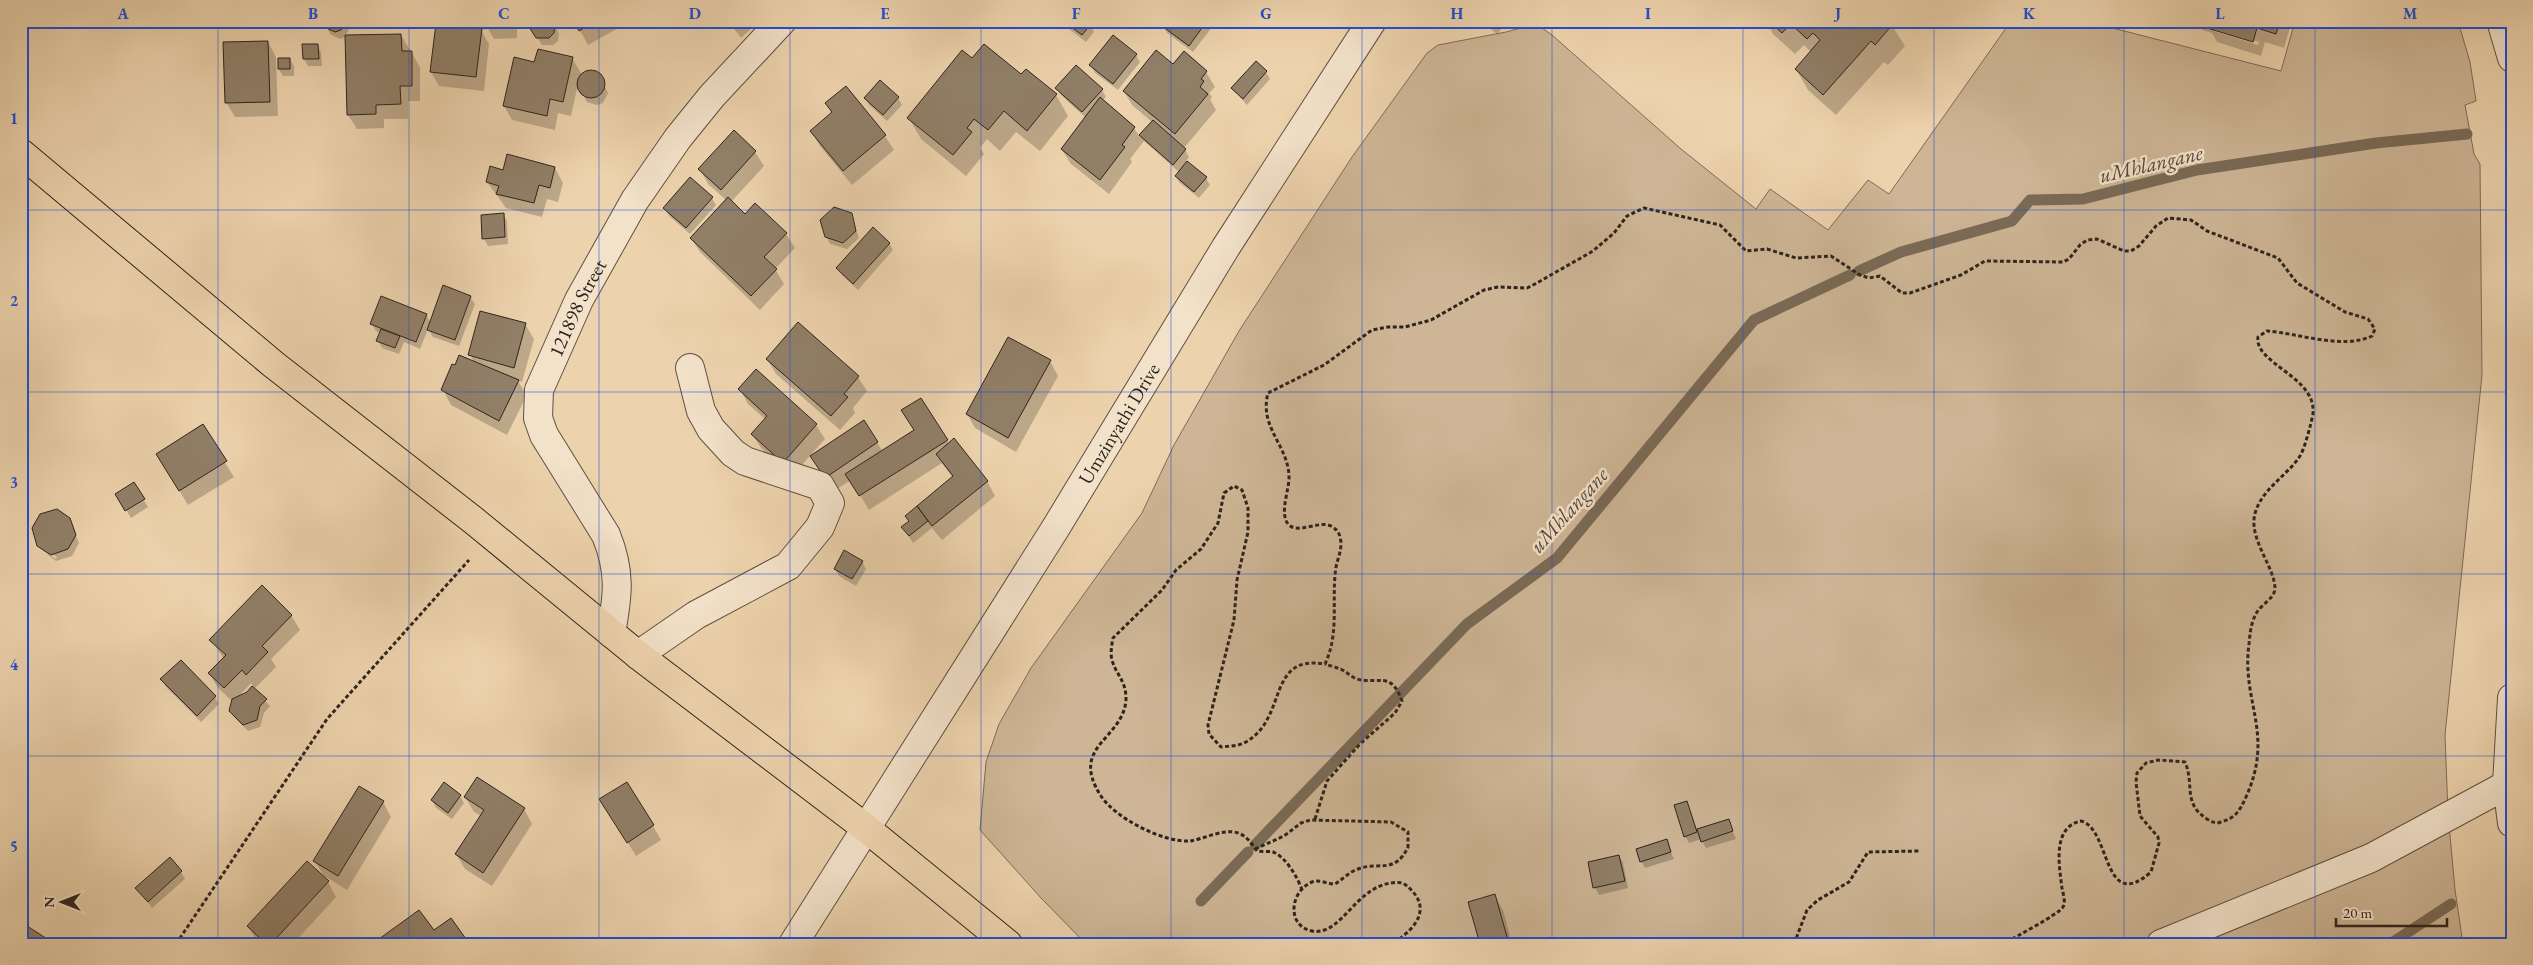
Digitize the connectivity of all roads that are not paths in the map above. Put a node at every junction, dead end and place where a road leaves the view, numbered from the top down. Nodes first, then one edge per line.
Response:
1 (782, 21) edge
2 (1372, 21) edge
3 (2501, 21) edge
4 (2512, 58) edge
5 (21, 153) edge
6 (690, 368) dead end
7 (611, 633) junction
8 (638, 655) junction
9 (2512, 698) edge
10 (2509, 783) edge
11 (2512, 823) edge
12 (868, 829) junction
13 (794, 944) edge
14 (1008, 944) edge
15 (2161, 944) edge

1 - 7 street, 121898 Street
2 - 12 street, Umzinyathi Drive
3 - 4 street
5 - 7 main road
6 - 8 street
7 - 8 main road
8 - 12 main road
9 - 10 street
10 - 11 street
10 - 15 street
12 - 13 street, Umzinyathi Drive
12 - 14 main road

